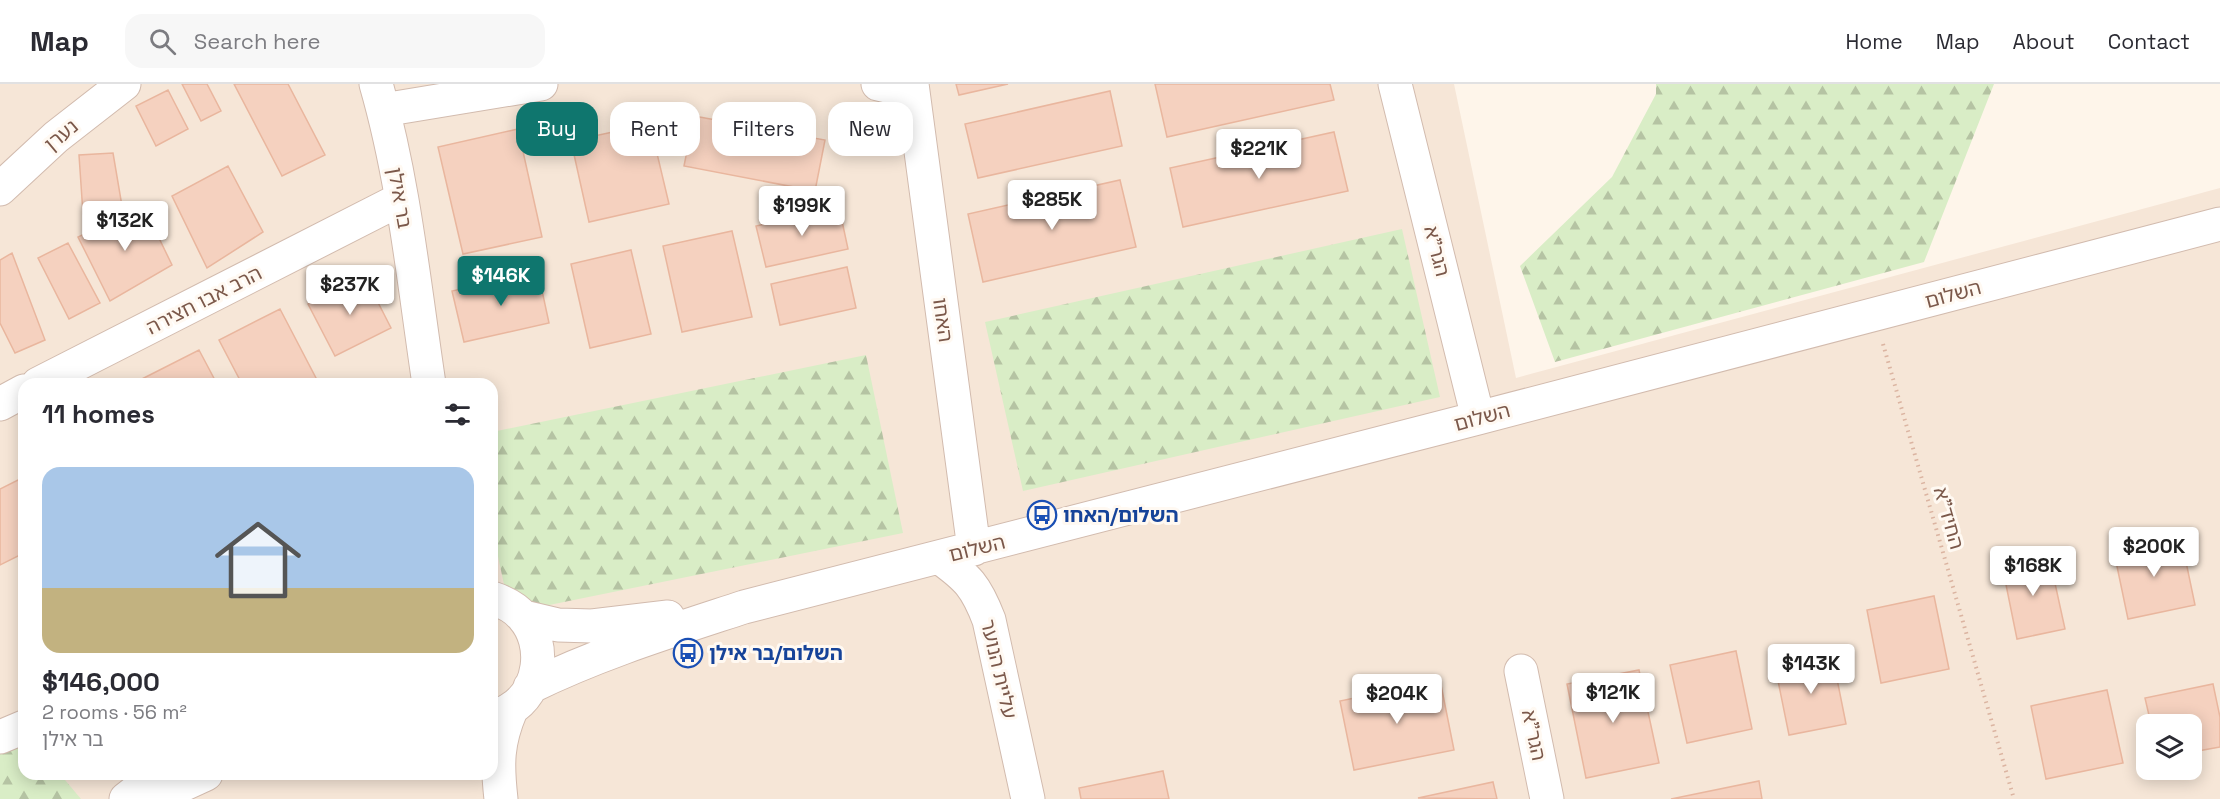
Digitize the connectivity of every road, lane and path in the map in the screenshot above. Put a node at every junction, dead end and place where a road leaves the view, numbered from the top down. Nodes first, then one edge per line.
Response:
1 (124, 84) edge
2 (541, 84) edge
3 (878, 84) edge
4 (1395, 84) edge
5 (912, 88) edge
6 (380, 97) edge
7 (0, 189) edge
8 (401, 199) junction
9 (2220, 224) edge
10 (1874, 315) junction
11 (51, 378) edge
12 (428, 378) edge
13 (18, 394) edge
14 (0, 404) edge
15 (1478, 418) junction
16 (974, 549) junction
17 (939, 557) junction
18 (498, 600) edge
19 (744, 607) junction
20 (524, 617) junction
21 (1521, 671) dead end
22 (511, 705) edge
23 (18, 730) edge
24 (0, 737) edge
25 (150, 780) edge
26 (193, 780) edge
27 (126, 799) edge
28 (152, 799) edge
29 (501, 799) edge
30 (1028, 799) edge
31 (1548, 799) edge
32 (2014, 799) edge

1 - 7 street, נערן
2 - 6 street
3 - 5 street, האחו
4 - 15 street, הגר"א
5 - 16 street, האחו
6 - 8 street, בר אילן
8 - 11 street, הרב אבו חצירה
8 - 12 street, בר אילן
9 - 10 street, השלום
10 - 15 street, השלום
10 - 32 path, החיד"א
13 - 14 street
15 - 16 street, השלום
16 - 17 street, השלום
17 - 19 street, השלום
17 - 30 street, עליית הנוער
18 - 20 street
19 - 20 street, השלום
19 - 22 street, השלום
20 - 22 street
21 - 31 street, הגר"א
22 - 29 street
23 - 24 street
25 - 27 street
26 - 28 street

